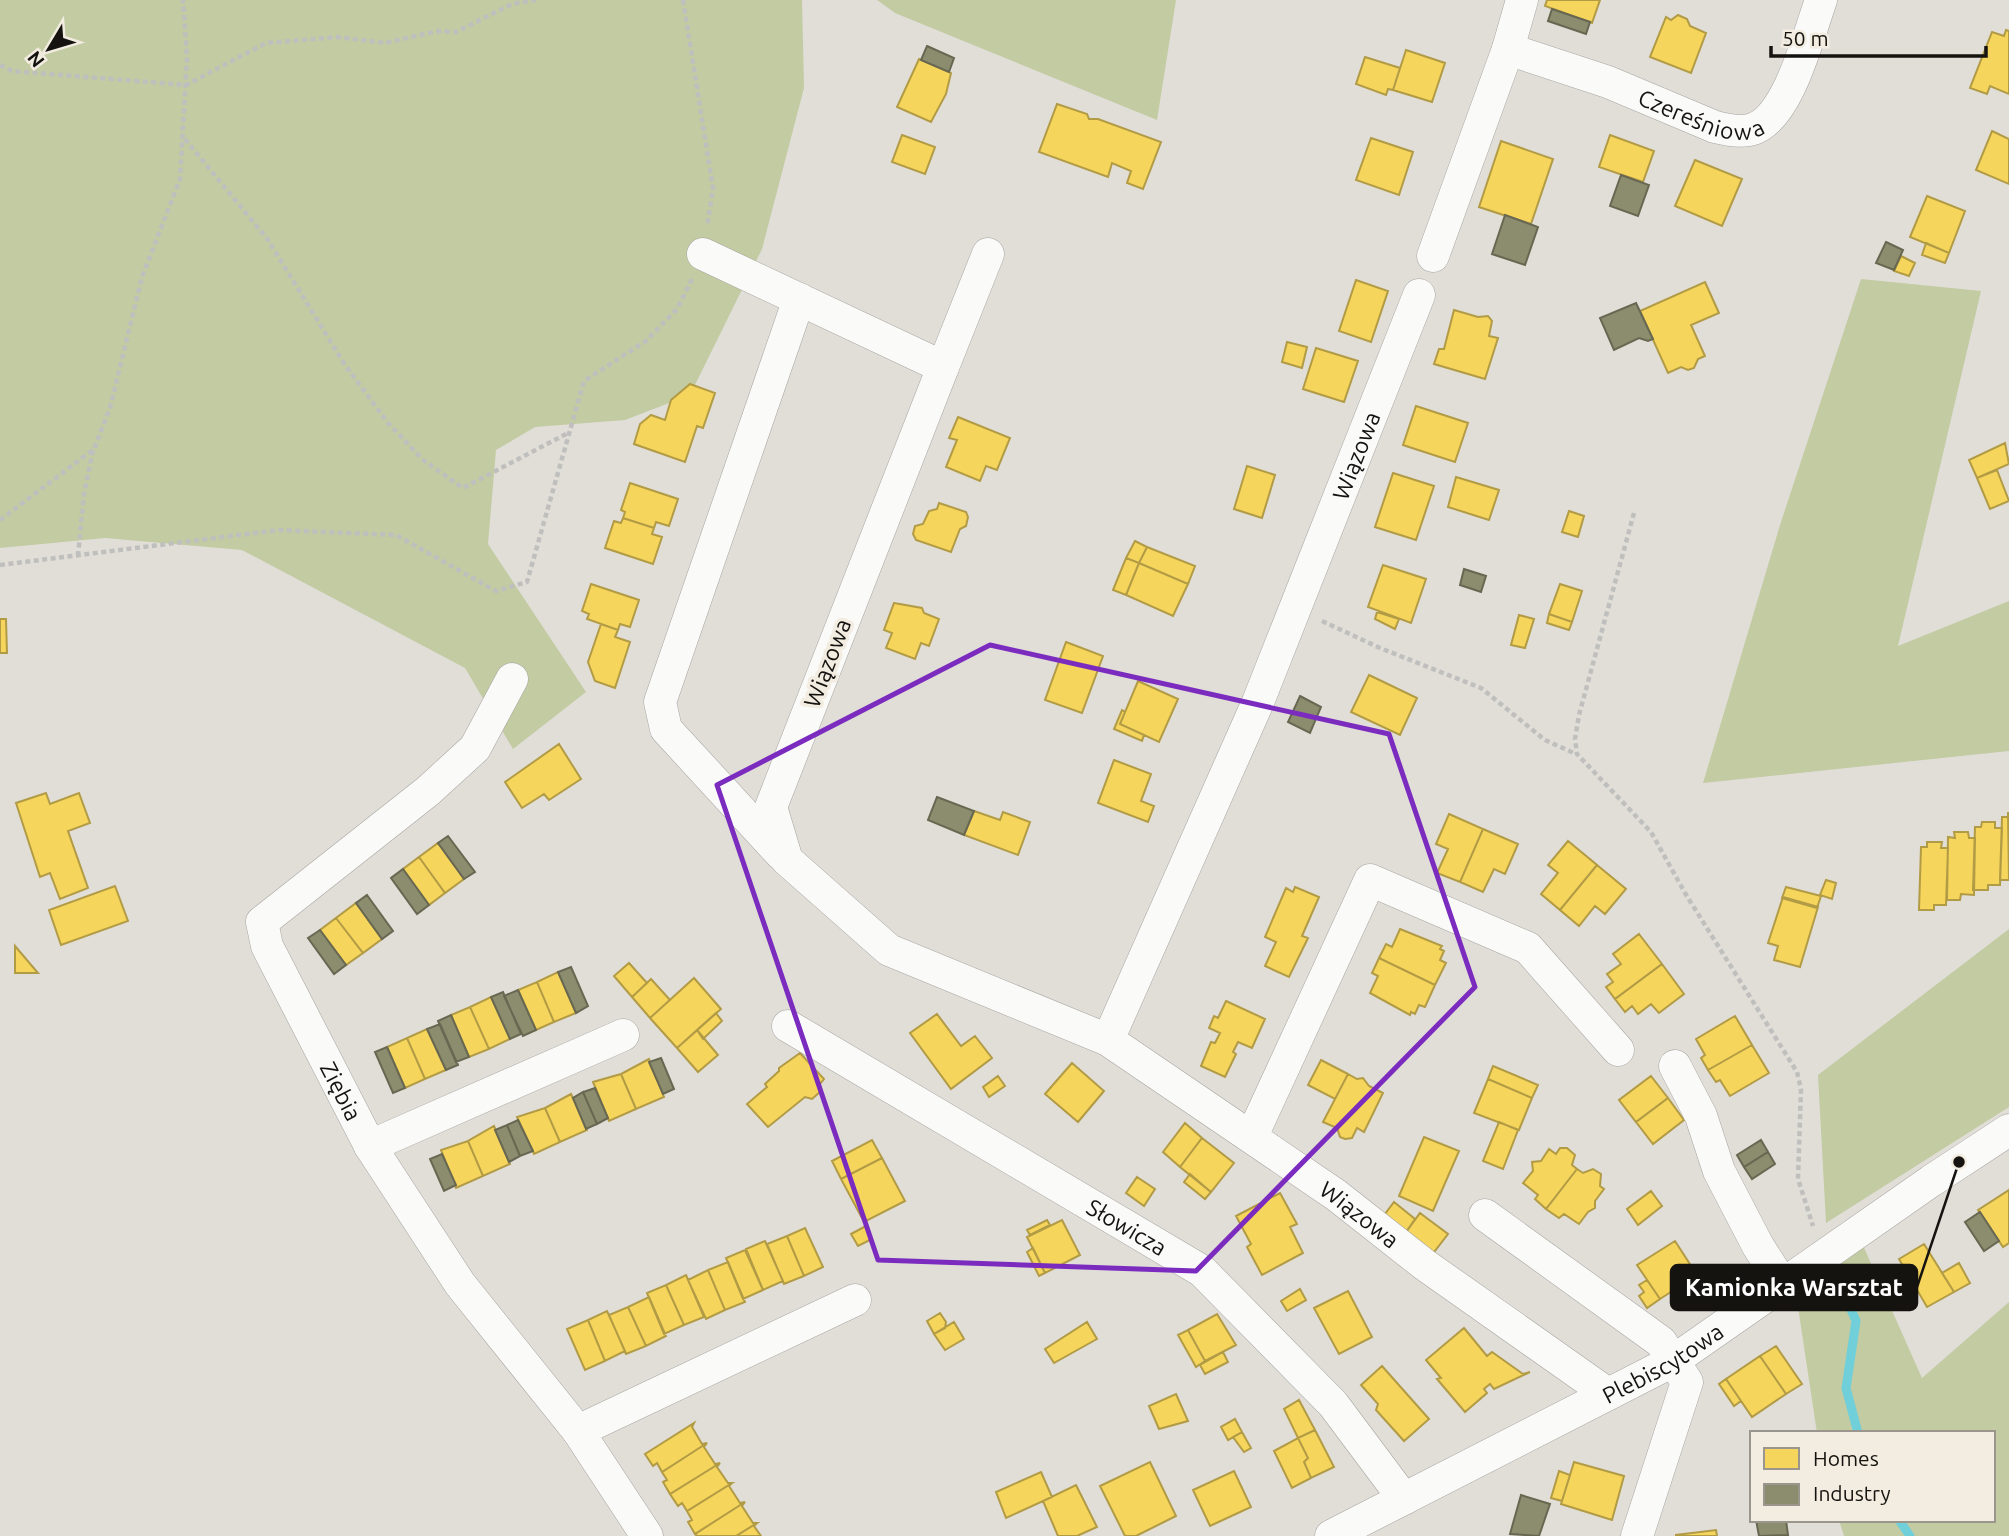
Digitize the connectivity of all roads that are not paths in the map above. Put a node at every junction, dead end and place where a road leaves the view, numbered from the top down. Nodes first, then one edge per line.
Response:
1 (1522, 0) edge
2 (1821, 0) edge
3 (1507, 49) junction
4 (704, 254) road end
5 (988, 254) dead end
6 (1433, 256) dead end
7 (1419, 295) dead end
8 (799, 299) junction
9 (943, 367) junction
10 (512, 679) dead end
11 (787, 860) junction
12 (788, 1026) dead end
13 (623, 1035) dead end
14 (1108, 1040) junction
15 (1618, 1050) dead end
16 (1675, 1066) dead end
17 (2009, 1129) edge
18 (1252, 1136) junction
19 (370, 1146) junction
20 (1485, 1215) dead end
21 (1783, 1286) junction
22 (855, 1300) dead end
23 (1673, 1361) junction
24 (1608, 1394) junction
25 (578, 1431) junction
26 (1404, 1499) junction
27 (648, 1536) edge
28 (1331, 1536) edge
29 (1637, 1536) edge

1 - 3 street
2 - 3 street, Czereśniowa
3 - 6 street
4 - 8 street
5 - 9 street, Wiązowa
7 - 14 street, Wiązowa
8 - 9 street
8 - 11 street
9 - 11 street, Wiązowa
10 - 19 street, Ziębia
11 - 14 street, Wiązowa
12 - 26 street, Słowicza
13 - 19 street
14 - 18 street, Wiązowa
15 - 18 street
16 - 21 street
17 - 21 street, Plebiscytowa
18 - 24 street, Wiązowa
19 - 25 street, Ziębia
20 - 23 street
21 - 23 street, Plebiscytowa
22 - 25 street
23 - 24 street, Plebiscytowa
23 - 29 street
24 - 26 street, Plebiscytowa
25 - 27 street, Ziębia
26 - 28 street, Plebiscytowa

